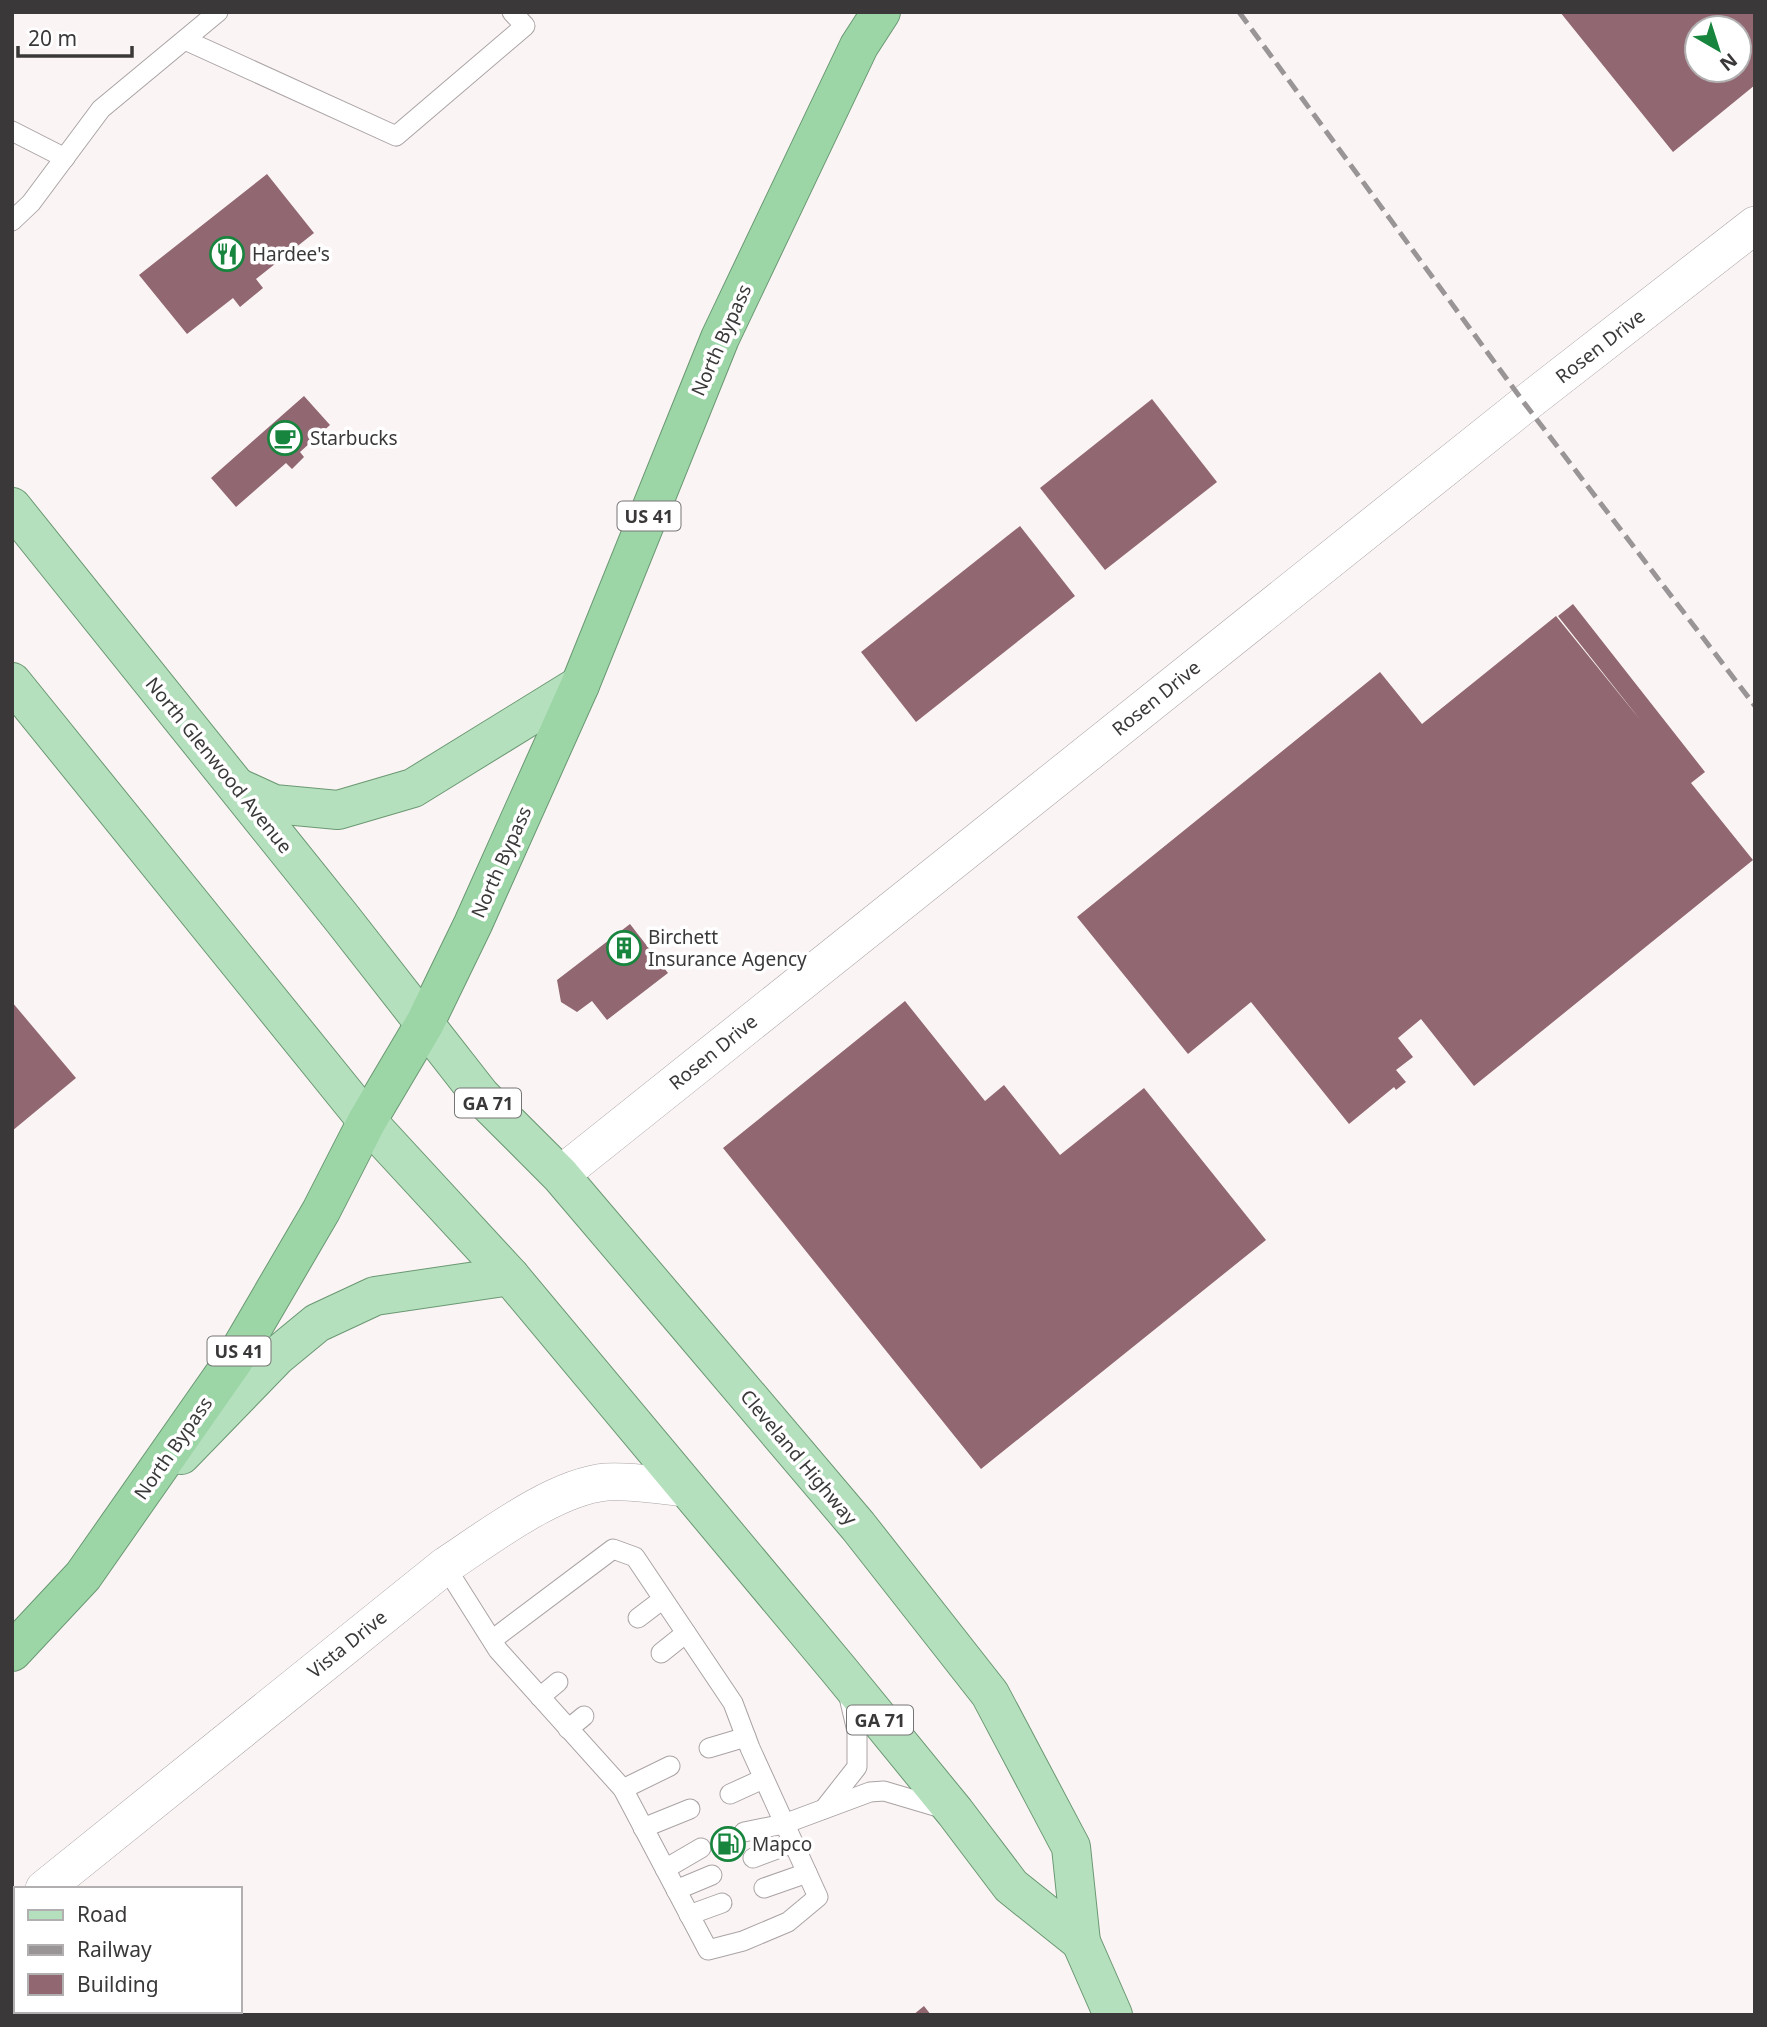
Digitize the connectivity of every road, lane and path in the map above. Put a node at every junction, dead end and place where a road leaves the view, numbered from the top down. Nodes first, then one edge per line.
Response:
1 (218, 12) edge
2 (881, 12) edge
3 (524, 17) edge
4 (185, 40) junction
5 (12, 131) edge
6 (65, 158) junction
7 (12, 221) edge
8 (1755, 226) edge
9 (12, 507) edge
10 (12, 682) edge
11 (580, 685) junction
12 (239, 788) junction
13 (425, 1023) junction
14 (367, 1121) junction
15 (560, 1175) junction
16 (510, 1276) junction
17 (687, 1488) junction
18 (133, 1504) junction
19 (445, 1566) junction
20 (663, 1599) junction
21 (638, 1618) dead end
22 (686, 1633) junction
23 (492, 1640) junction
24 (12, 1652) edge
25 (661, 1653) dead end
26 (839, 1670) junction
27 (558, 1682) dead end
28 (540, 1696) junction
29 (584, 1716) dead end
30 (568, 1729) junction
31 (746, 1737) junction
32 (709, 1748) dead end
33 (670, 1766) dead end
34 (763, 1779) junction
35 (622, 1789) junction
36 (730, 1794) dead end
37 (690, 1809) dead end
38 (823, 1811) junction
39 (955, 1812) junction
40 (785, 1824) junction
41 (643, 1828) junction
42 (744, 1832) dead end
43 (793, 1843) junction
44 (701, 1848) dead end
45 (753, 1857) dead end
46 (665, 1869) junction
47 (807, 1873) junction
48 (712, 1875) dead end
49 (46, 1887) edge
50 (764, 1888) dead end
51 (676, 1890) junction
52 (722, 1903) dead end
53 (689, 1915) junction
54 (1081, 1942) junction
55 (1113, 2015) edge

1 - 4 lane
2 - 11 highway, North Bypass / US 41
3 - 4 lane
4 - 6 lane
5 - 6 lane
6 - 7 lane
8 - 15 street, Rosen Drive
9 - 12 main road, North Glenwood Avenue
10 - 14 main road
11 - 12 main road
11 - 13 highway, North Bypass / US 41
12 - 13 main road, North Glenwood Avenue
13 - 14 highway, North Bypass / US 41
13 - 15 main road, Cleveland Highway / GA 71
14 - 16 main road, Cleveland Highway / GA 71
14 - 18 highway, North Bypass / US 41
15 - 54 main road, Cleveland Highway / GA 71
16 - 17 main road, Cleveland Highway / GA 71
16 - 18 main road
17 - 19 street, Vista Drive
17 - 26 main road, Cleveland Highway / GA 71
18 - 24 highway, North Bypass / US 41
19 - 23 lane
19 - 49 street, Vista Drive
20 - 21 lane
20 - 22 lane
20 - 23 lane
22 - 25 lane
22 - 31 lane
23 - 28 lane
26 - 38 lane
26 - 39 main road, Cleveland Highway / GA 71
27 - 28 lane
28 - 30 lane
29 - 30 lane
30 - 35 lane
31 - 32 lane
31 - 34 lane
33 - 35 lane
34 - 36 lane
34 - 40 lane
35 - 41 lane
37 - 41 lane
38 - 39 lane
38 - 40 lane
39 - 54 main road, Cleveland Highway / GA 71
40 - 42 lane
40 - 43 lane
41 - 46 lane
43 - 45 lane
43 - 47 lane
44 - 46 lane
46 - 51 lane
47 - 50 lane
47 - 53 lane
48 - 51 lane
51 - 53 lane
52 - 53 lane
54 - 55 main road, Cleveland Highway / GA 71

